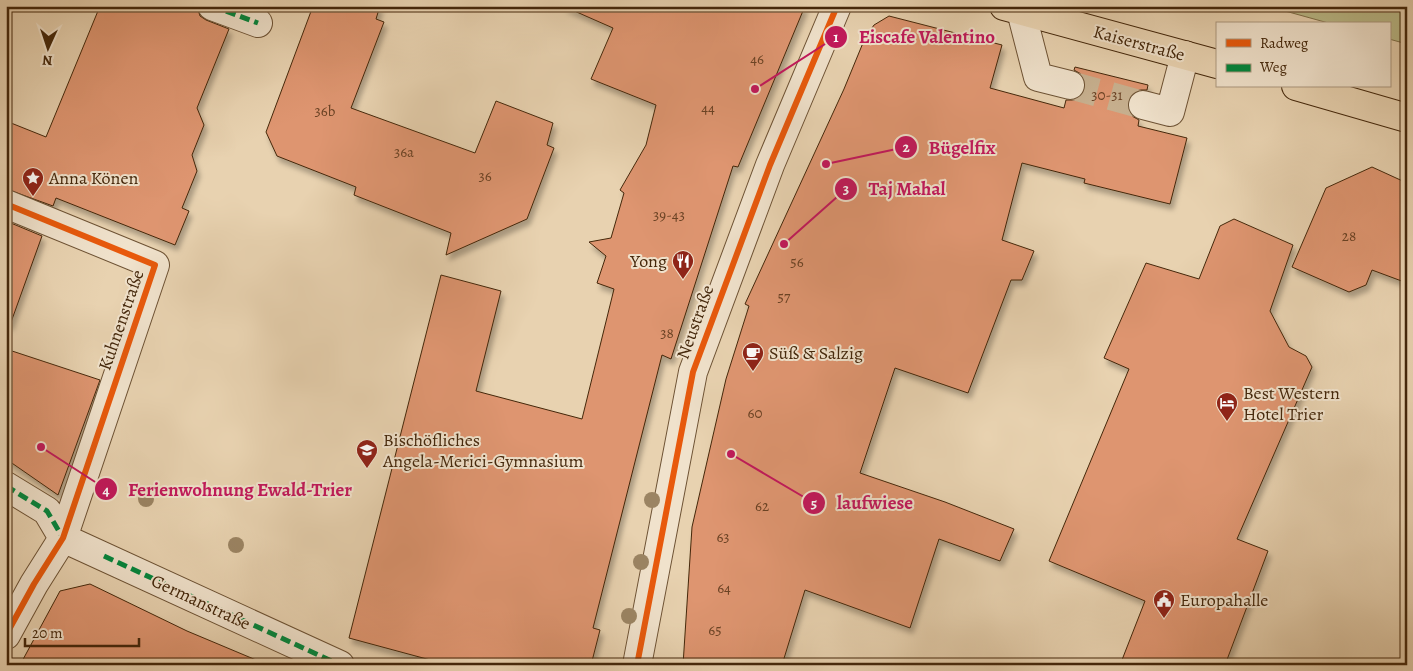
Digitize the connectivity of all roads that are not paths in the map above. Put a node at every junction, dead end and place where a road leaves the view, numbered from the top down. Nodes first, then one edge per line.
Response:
1 (212, 6) edge
2 (837, 6) edge
3 (1012, 9) edge
4 (258, 23) dead end
5 (1186, 56) junction
6 (1216, 64) edge
7 (1070, 85) tunnel mouth
8 (1303, 88) edge
9 (1143, 105) tunnel mouth
10 (1407, 118) edge
11 (6, 204) edge
12 (6, 486) edge
13 (63, 538) junction
14 (6, 635) edge
15 (340, 665) edge
16 (637, 665) edge

1 - 4 street
2 - 16 street, Neustraße
3 - 5 main road, Kaiserstraße
3 - 7 street
5 - 6 main road, Kaiserstraße
5 - 9 street
8 - 10 main road
11 - 13 street, Kuhnenstraße
12 - 13 street
13 - 14 street, Kuhnenstraße
13 - 15 street, Germanstraße

